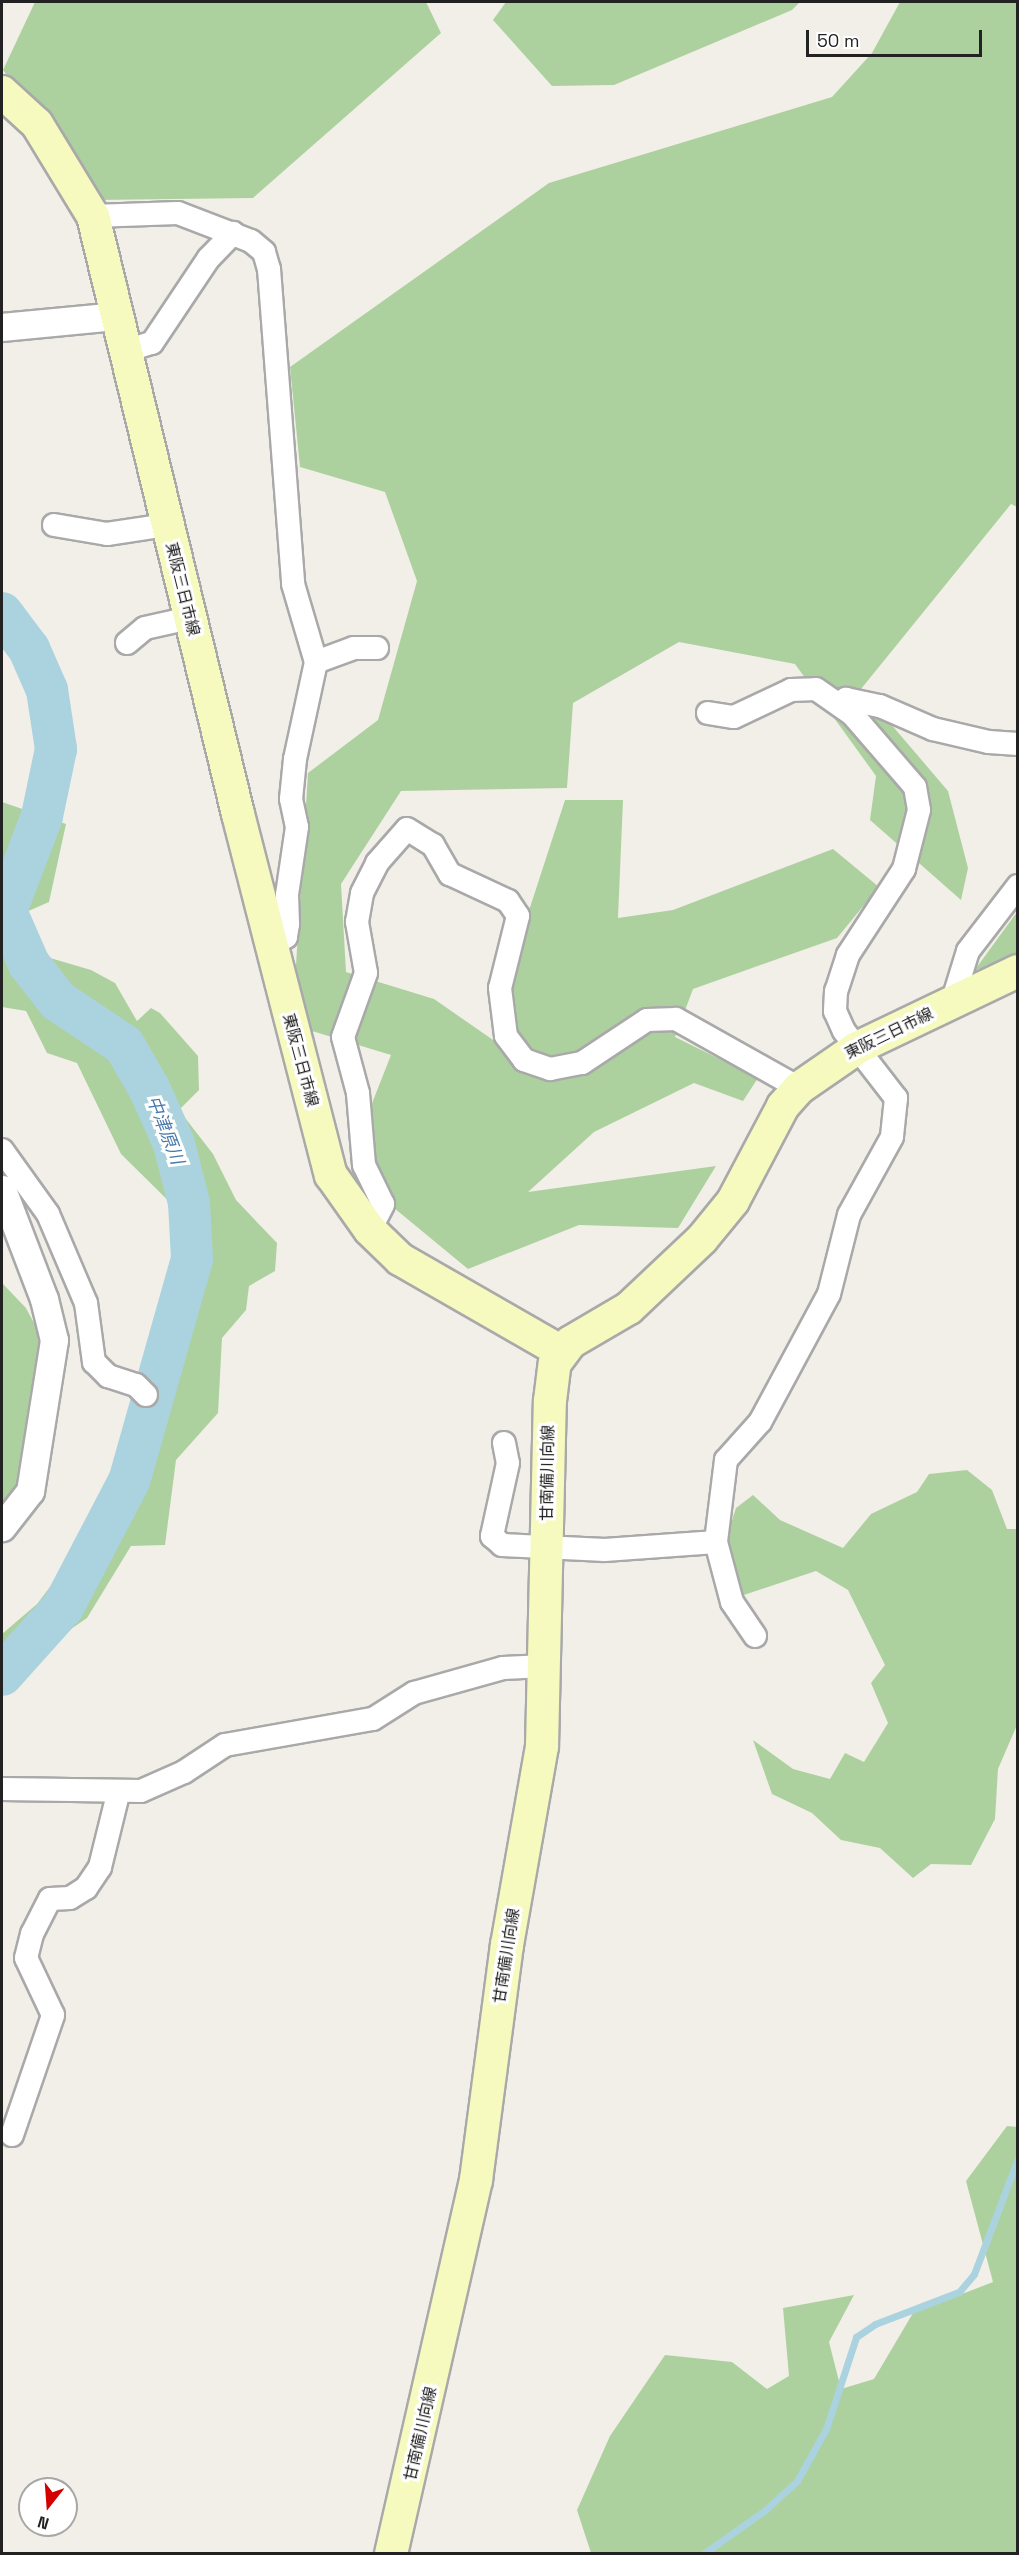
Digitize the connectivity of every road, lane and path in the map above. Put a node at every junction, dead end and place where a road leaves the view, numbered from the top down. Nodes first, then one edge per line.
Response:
1 (2, 92) edge
2 (93, 216) junction
3 (233, 233) junction
4 (117, 316) junction
5 (2, 327) edge
6 (125, 351) junction
7 (54, 525) dead end
8 (167, 525) junction
9 (190, 618) junction
10 (127, 643) dead end
11 (377, 648) dead end
12 (316, 662) junction
13 (841, 706) junction
14 (708, 713) dead end
15 (1017, 744) edge
16 (1017, 886) edge
17 (270, 946) junction
18 (1017, 971) edge
19 (952, 1003) junction
20 (857, 1048) junction
21 (799, 1088) junction
22 (2, 1150) edge
23 (2, 1189) edge
24 (7, 1221) edge
25 (370, 1230) junction
26 (562, 1352) junction
27 (147, 1395) dead end
28 (504, 1443) dead end
29 (2, 1527) edge
30 (716, 1542) junction
31 (547, 1549) junction
32 (754, 1636) dead end
33 (545, 1666) junction
34 (2, 1789) edge
35 (118, 1794) junction
36 (12, 2135) dead end
37 (391, 2553) edge

1 - 2 main road, 東阪三日市線
2 - 3 street
2 - 4 main road, 東阪三日市線
3 - 6 street
3 - 12 street
4 - 5 street
4 - 6 main road, 東阪三日市線
6 - 8 main road, 東阪三日市線
7 - 8 street
8 - 9 main road, 東阪三日市線
9 - 10 street
9 - 17 main road, 東阪三日市線
11 - 12 street
12 - 17 street
13 - 14 street
13 - 15 street
13 - 20 street
16 - 19 street
17 - 25 main road, 東阪三日市線
18 - 19 main road, 東阪三日市線
19 - 20 main road, 東阪三日市線
20 - 21 main road, 東阪三日市線
20 - 30 street
21 - 25 street
21 - 26 main road, 東阪三日市線
22 - 27 street
23 - 24 street
24 - 29 street
25 - 26 main road, 東阪三日市線
26 - 31 main road, 甘南備川向線
28 - 31 street
30 - 31 street
30 - 32 street
31 - 33 main road, 甘南備川向線
33 - 35 street
33 - 37 main road, 甘南備川向線
34 - 35 street
35 - 36 street

